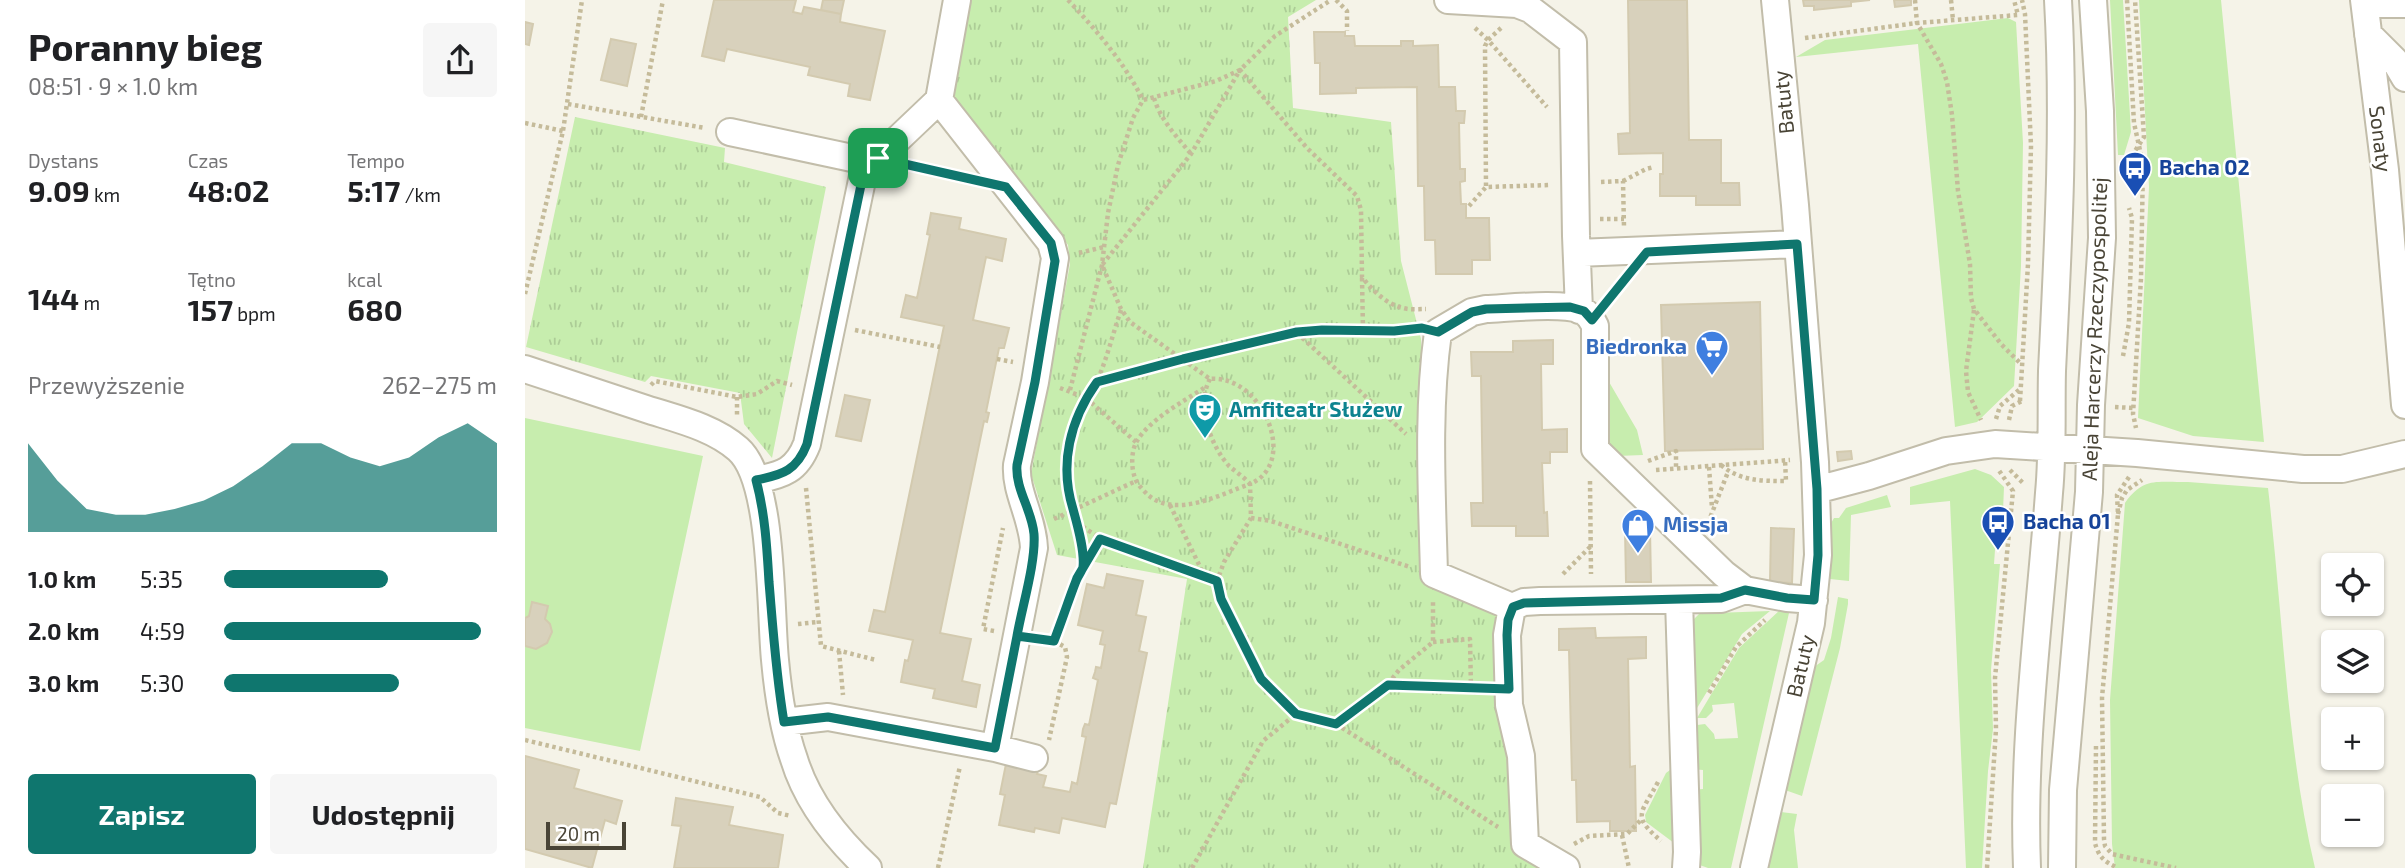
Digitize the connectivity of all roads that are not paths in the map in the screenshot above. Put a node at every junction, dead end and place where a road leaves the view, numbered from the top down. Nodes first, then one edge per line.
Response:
1 (957, 0) edge
2 (1448, 0) edge
3 (1775, 0) edge
4 (2057, 0) edge
5 (2093, 0) edge
6 (2365, 2) edge
7 (2405, 4) edge
8 (2368, 34) junction
9 (2405, 78) edge
10 (939, 100) junction
11 (730, 132) road end
12 (872, 160) junction
13 (1797, 244) junction
14 (1577, 253) junction
15 (1586, 315) junction
16 (525, 369) edge
17 (2405, 405) edge
18 (2050, 447) junction
19 (2091, 450) junction
20 (2405, 454) edge
21 (756, 480) junction
22 (1817, 489) junction
23 (1745, 590) junction
24 (1679, 600) junction
25 (1814, 600) junction
26 (1513, 607) junction
27 (784, 722) junction
28 (995, 748) junction
29 (1034, 758) road end
30 (1560, 864) edge
31 (866, 867) edge
32 (1686, 868) edge
33 (1754, 868) edge
34 (2027, 868) edge
35 (2062, 868) edge

1 - 10 street
2 - 14 street
3 - 13 street, Batuty
4 - 18 street, Aleja Harcerzy Rzeczypospolitej
5 - 19 street, Aleja Harcerzy Rzeczypospolitej
6 - 7 street
6 - 8 street, Sonaty
8 - 9 street
8 - 17 street, Sonaty
10 - 12 street
10 - 28 street
11 - 12 street
12 - 21 street
13 - 14 street
13 - 22 street, Batuty
14 - 15 street
15 - 23 street
15 - 26 street
16 - 21 street
18 - 19 street
18 - 22 street
18 - 34 street, Aleja Harcerzy Rzeczypospolitej
19 - 20 street
19 - 35 street, Aleja Harcerzy Rzeczypospolitej
21 - 27 street
22 - 25 street, Batuty
23 - 24 street
23 - 25 street
24 - 26 street
24 - 32 street
25 - 33 street, Batuty
26 - 30 street
27 - 28 street
27 - 31 street
28 - 29 street

